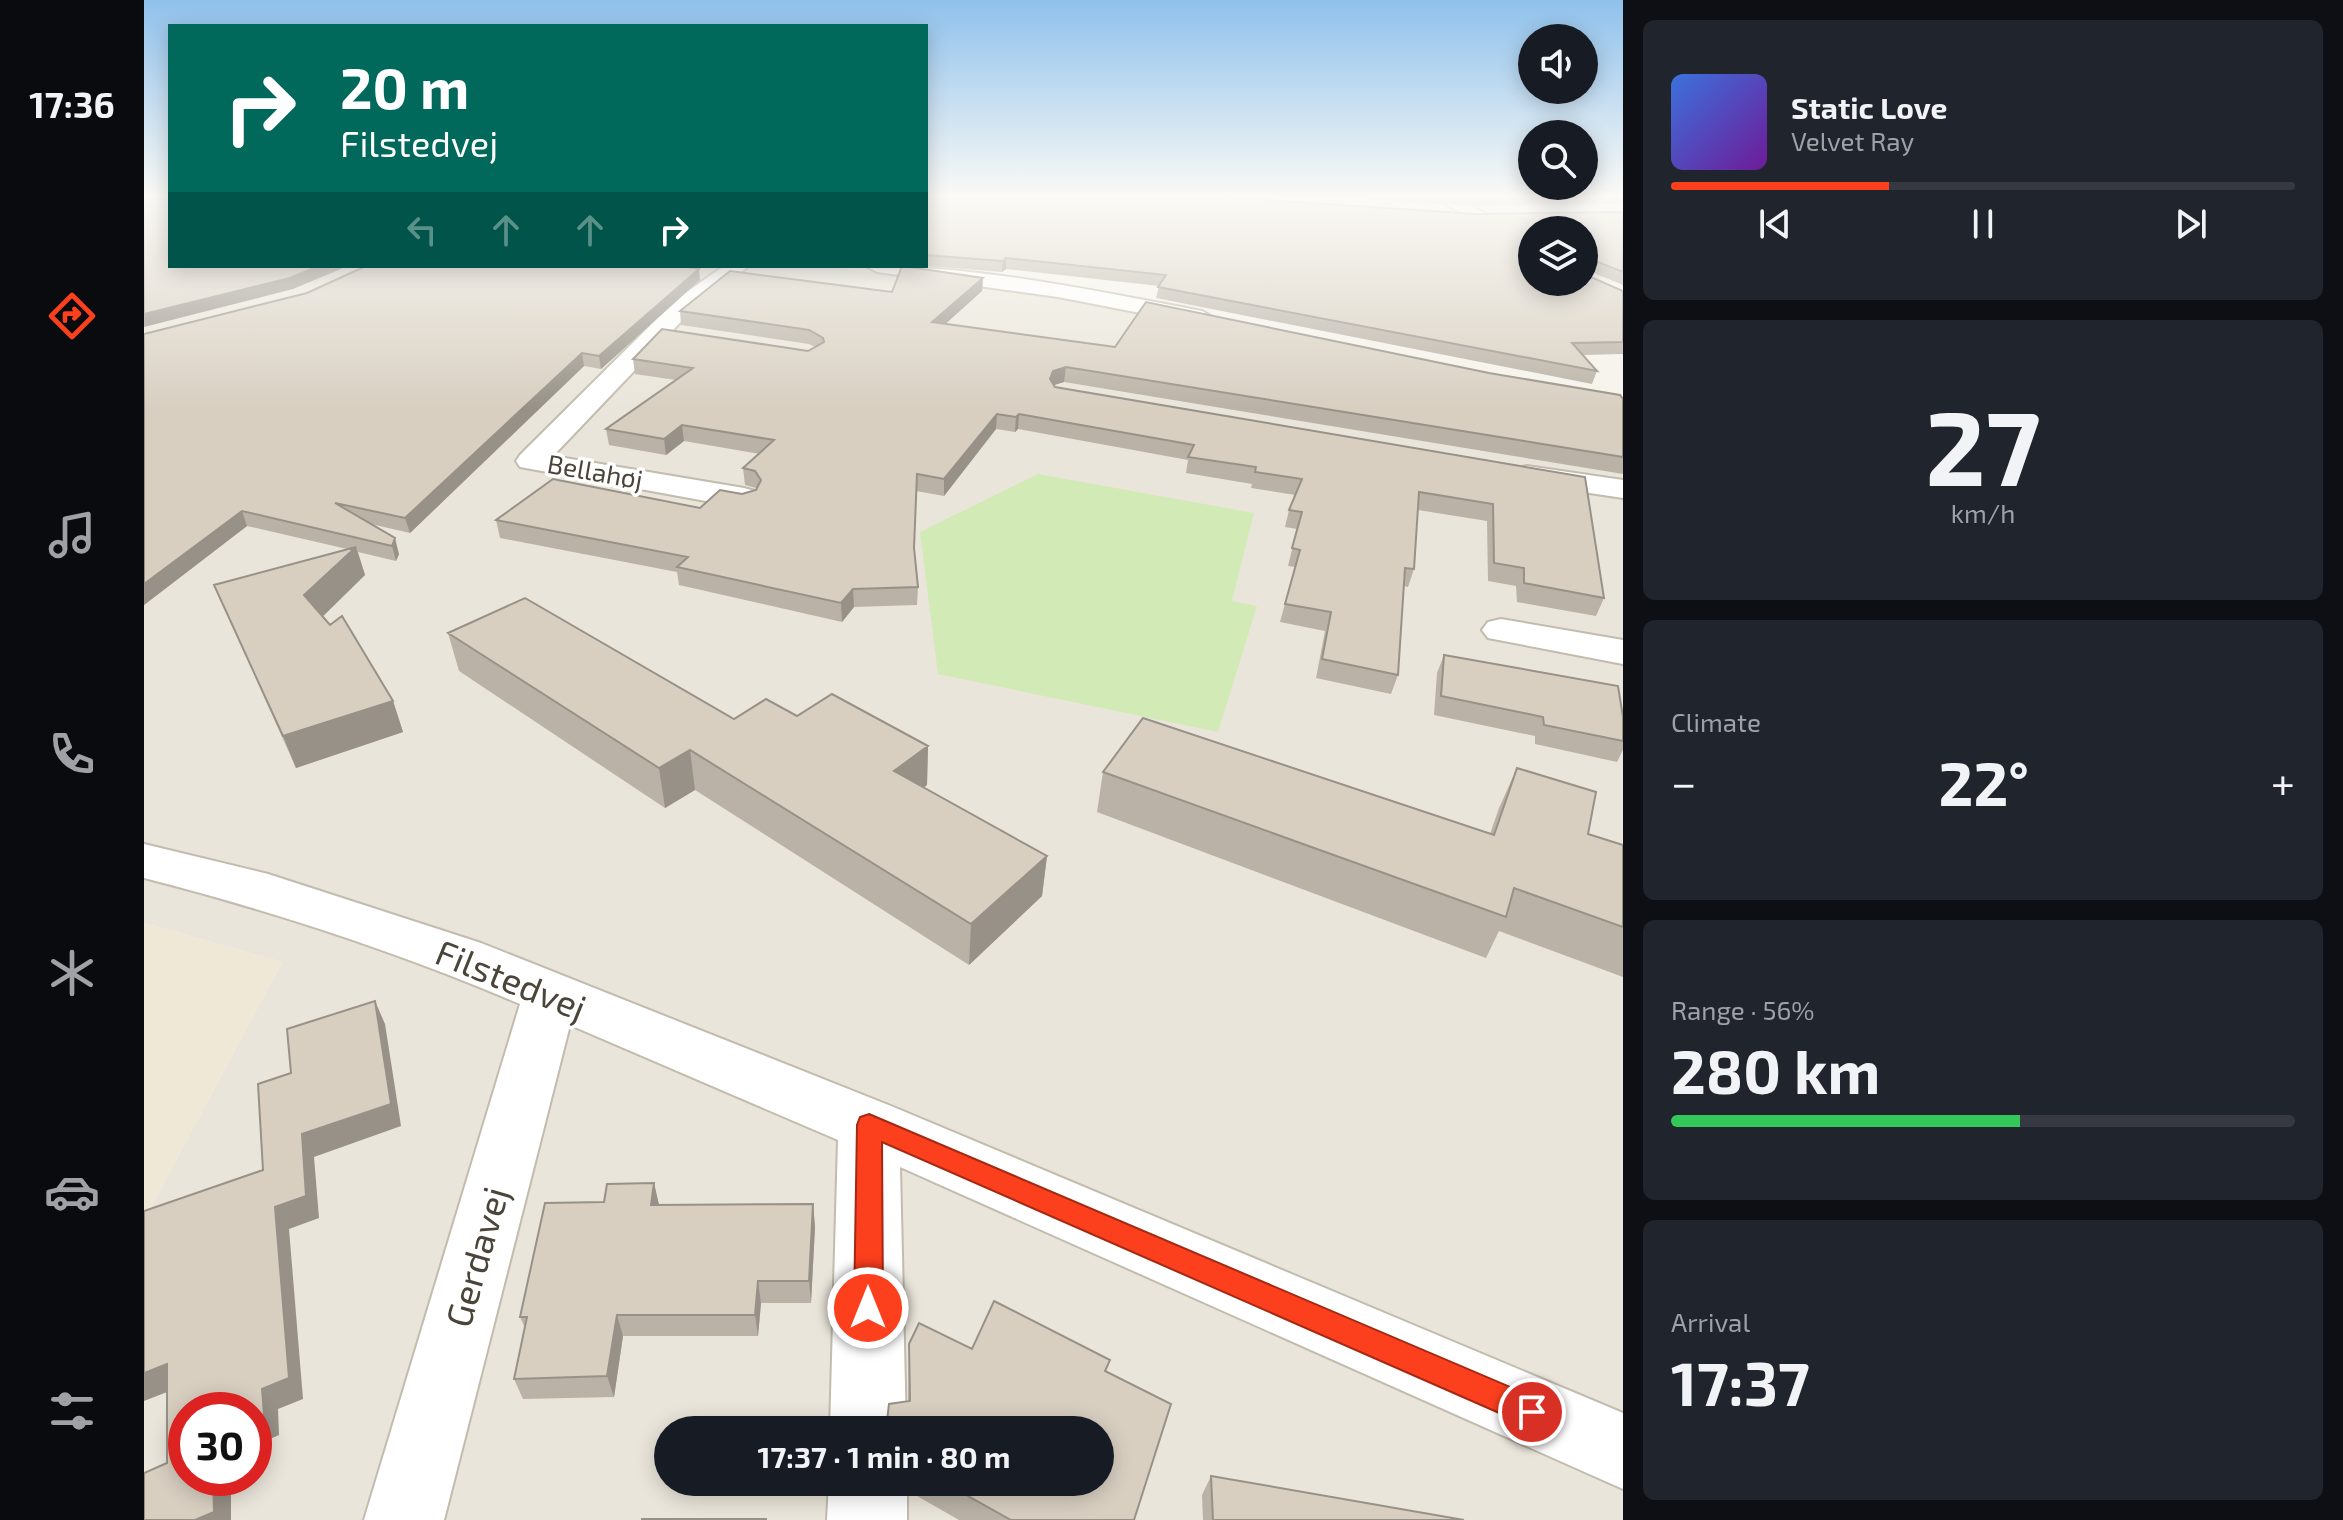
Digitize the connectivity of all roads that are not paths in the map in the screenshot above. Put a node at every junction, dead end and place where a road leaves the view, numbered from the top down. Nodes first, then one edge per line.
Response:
1 (735, 268) edge
2 (892, 268) edge
3 (1221, 321) edge
4 (657, 332) junction
5 (688, 337) edge
6 (1492, 468) edge
7 (1623, 489) edge
8 (744, 498) edge
9 (1501, 630) dead end
10 (1623, 652) edge
11 (144, 861) edge
12 (550, 995) junction
13 (869, 1125) junction
14 (868, 1416) edge
15 (1622, 1454) edge
16 (868, 1496) edge
17 (404, 1520) edge
18 (867, 1520) edge

1 - 4 street, Bellahøj
2 - 3 street
4 - 5 street
4 - 8 street, Bellahøj
6 - 7 street
9 - 10 street
11 - 12 street, Filstedvej
12 - 13 street, Filstedvej
12 - 17 street, Gerdavej
13 - 14 street
13 - 15 street, Filstedvej
16 - 18 street

